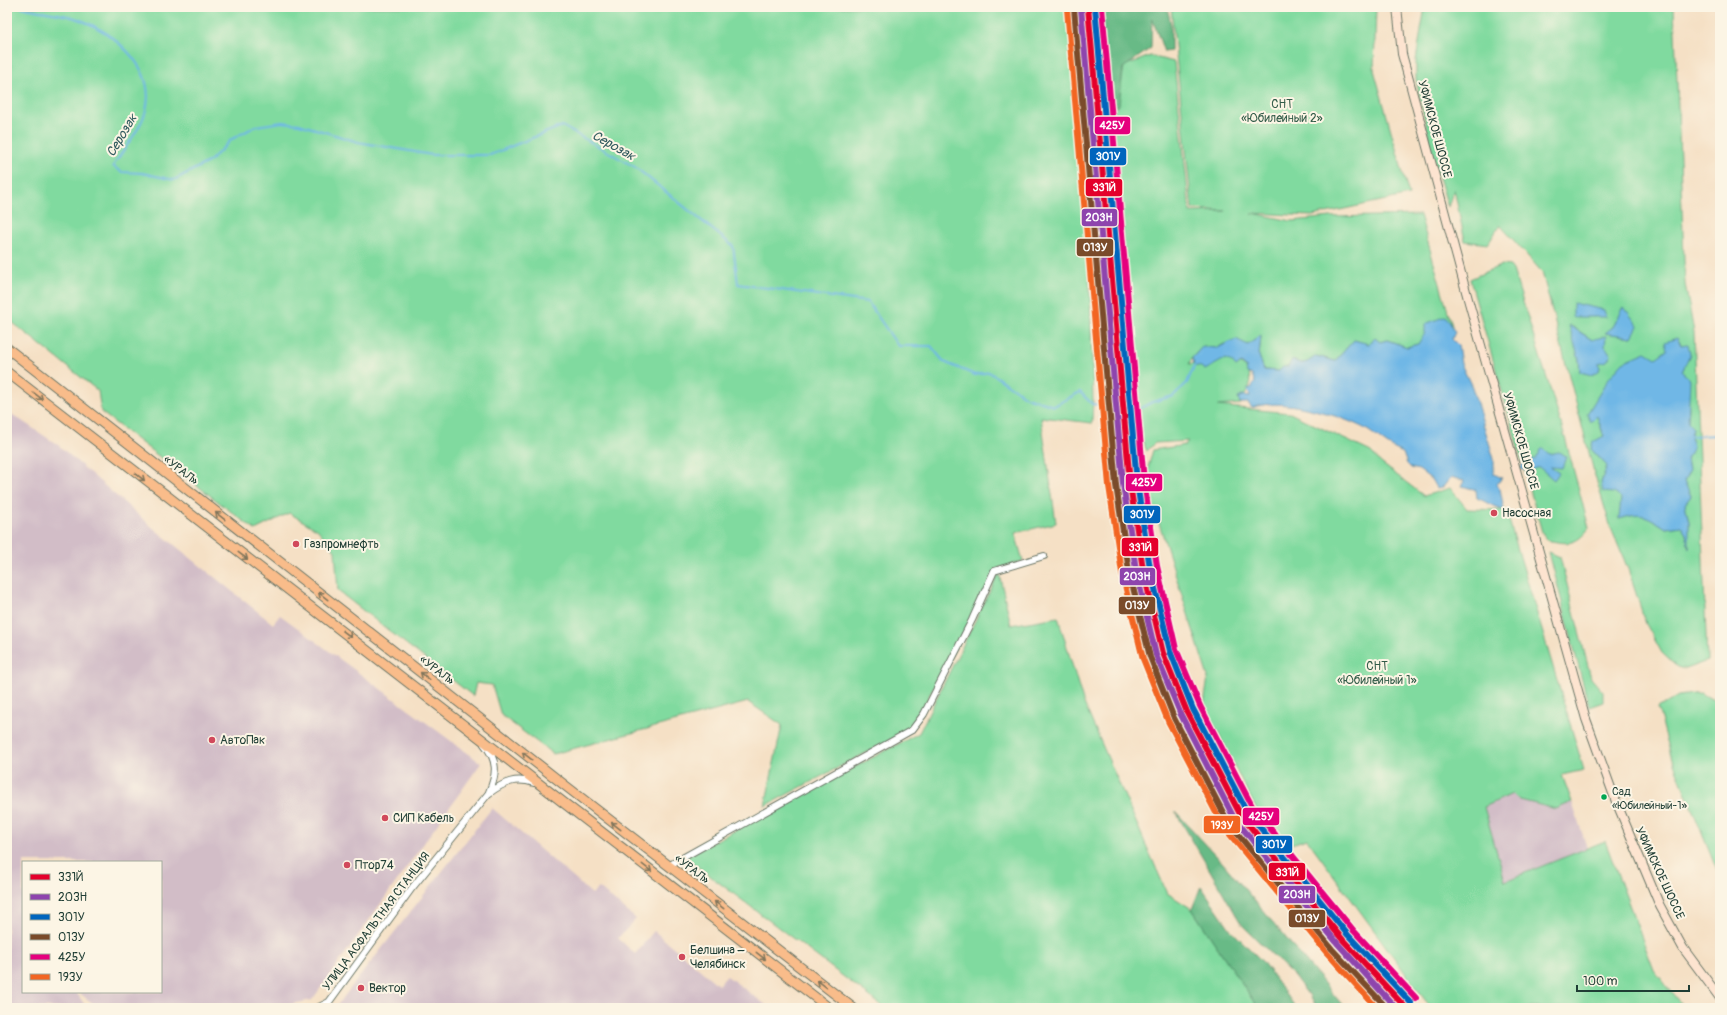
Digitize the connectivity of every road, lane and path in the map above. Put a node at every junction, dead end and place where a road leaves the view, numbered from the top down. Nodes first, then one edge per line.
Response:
1 (1397, 7) edge
2 (7, 348) edge
3 (7, 372) edge
4 (1044, 556) dead end
5 (474, 733) junction
6 (541, 785) junction
7 (488, 794) junction
8 (668, 866) junction
9 (1720, 998) edge
10 (317, 1008) edge
11 (829, 1008) edge
12 (853, 1008) edge

1 - 9 main road, УФИМСКОЕ ШОССЕ
8 -> 2 main road, «УРАЛ»
3 -> 5 main road
4 - 8 street
5 - 6 main road
5 - 7 street
6 - 7 street, УЛИЦА АСФАЛЬТНАЯ СТАНЦИЯ
6 -> 11 main road
7 - 10 street, УЛИЦА АСФАЛЬТНАЯ СТАНЦИЯ
12 -> 8 main road, «УРАЛ»

